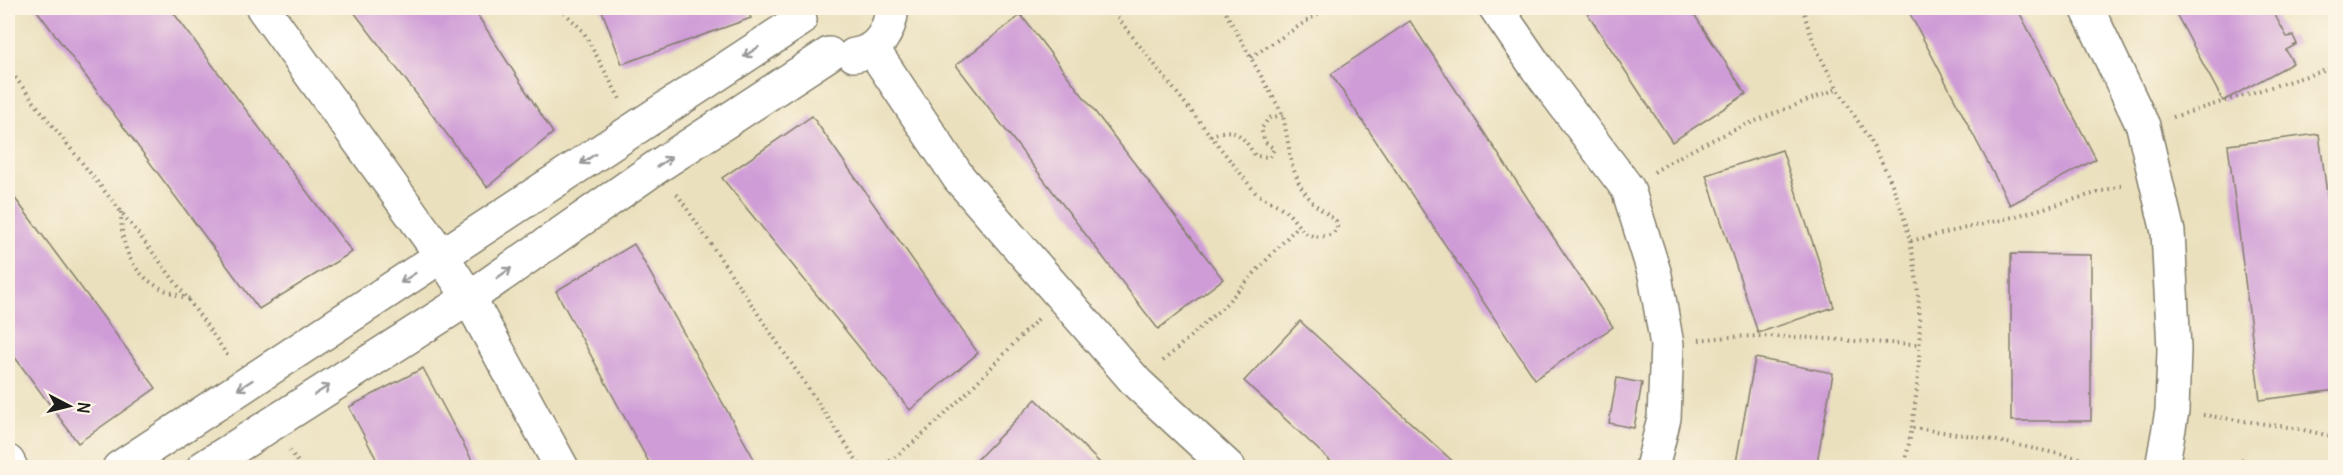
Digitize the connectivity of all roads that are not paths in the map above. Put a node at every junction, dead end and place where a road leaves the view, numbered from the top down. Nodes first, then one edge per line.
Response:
1 (263, 8) edge
2 (892, 8) edge
3 (1496, 8) edge
4 (2087, 8) edge
5 (800, 14) edge
6 (872, 48) junction
7 (829, 54) junction
8 (442, 256) junction
9 (469, 298) junction
10 (8, 462) edge
11 (11, 468) edge
12 (119, 468) edge
13 (203, 468) edge
14 (562, 468) edge
15 (1230, 468) edge
16 (1652, 468) edge
17 (2162, 468) edge

1 - 8 street
2 - 6 street
3 - 16 street
4 - 17 street
5 - 7 street
5 -> 8 street
6 - 7 street
6 - 15 street
9 -> 7 street
8 - 9 street
8 -> 12 street
13 -> 9 street
9 - 14 street
10 - 11 street

